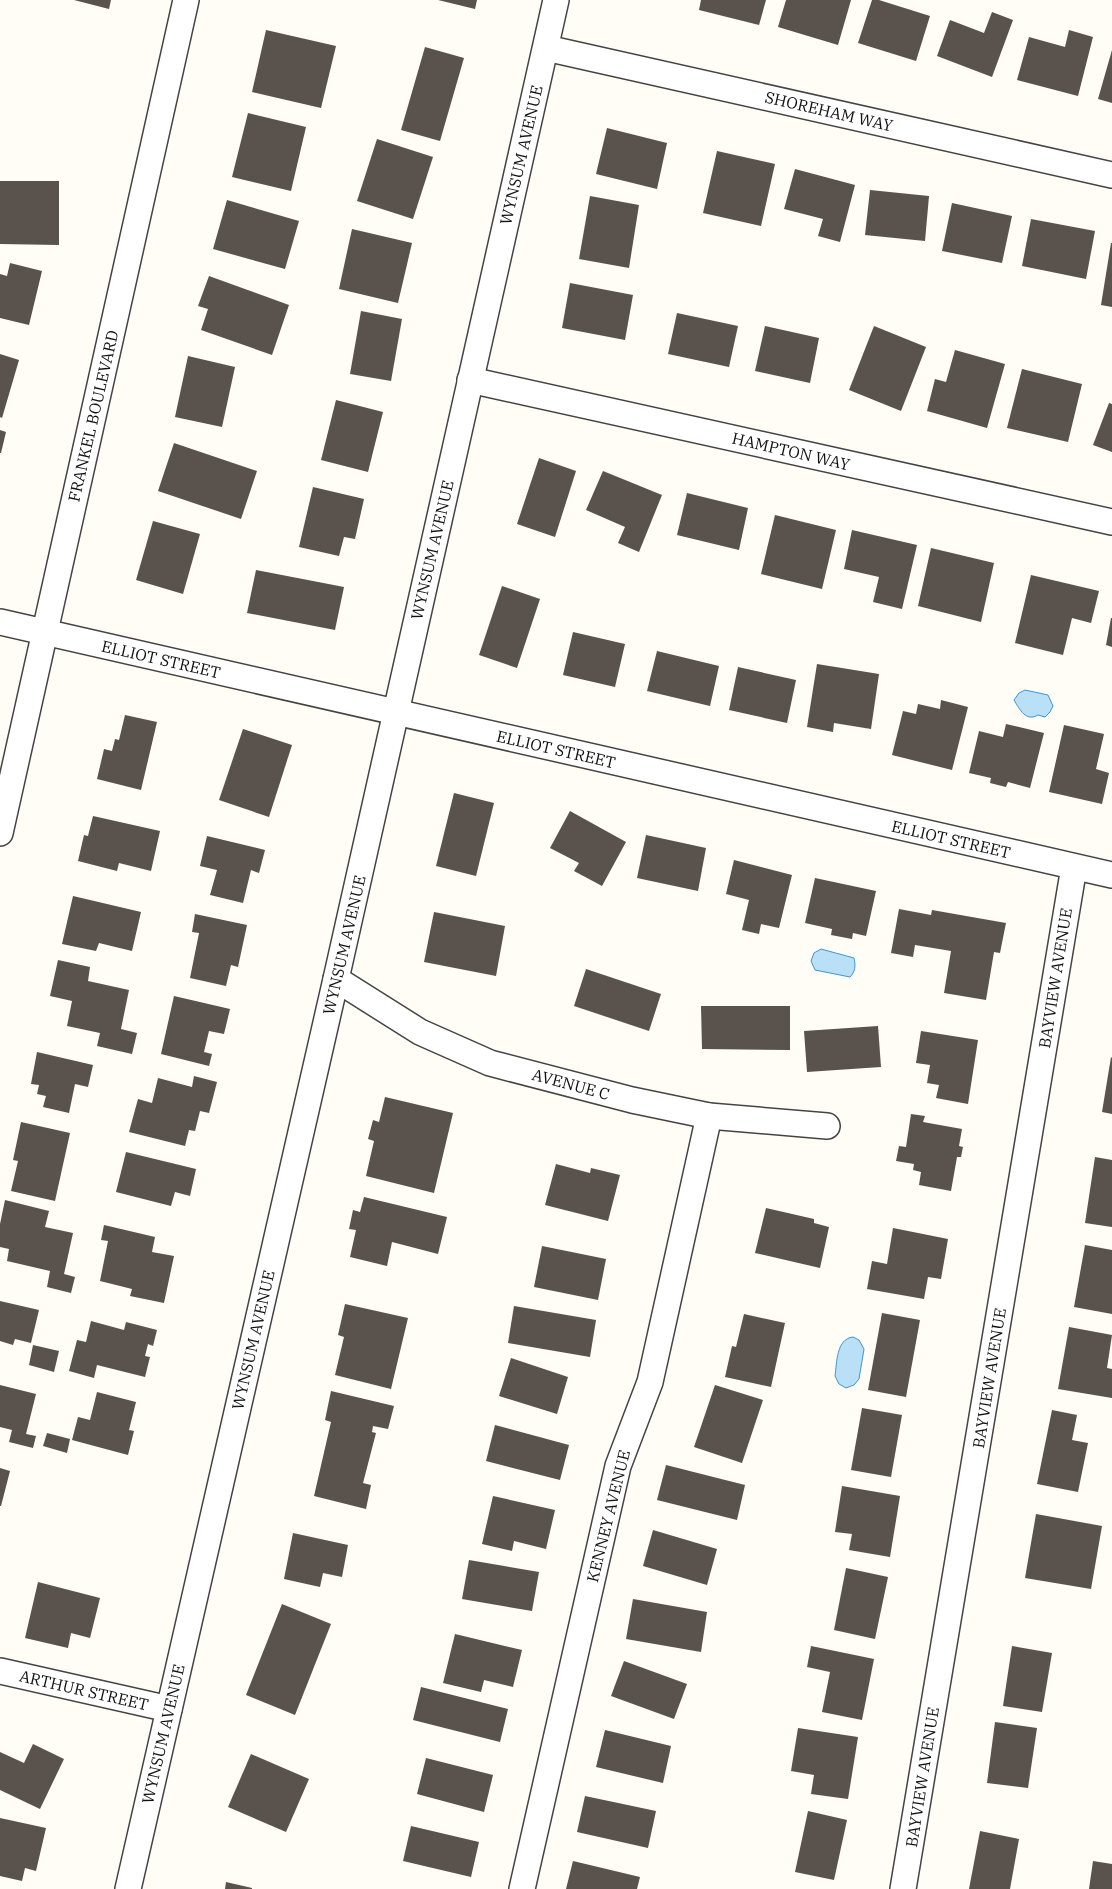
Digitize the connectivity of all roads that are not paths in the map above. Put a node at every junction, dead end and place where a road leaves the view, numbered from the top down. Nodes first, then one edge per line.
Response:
1 (186, 0) edge
2 (556, 0) edge
3 (546, 48) junction
4 (1112, 175) edge
5 (470, 380) junction
6 (1112, 522) edge
7 (0, 622) edge
8 (46, 632) junction
9 (396, 712) junction
10 (0, 833) edge
11 (1074, 867) junction
12 (1112, 875) edge
13 (336, 979) junction
14 (709, 1116) junction
15 (827, 1126) dead end
16 (0, 1671) edge
17 (169, 1710) junction
18 (128, 1889) edge
19 (522, 1889) edge
20 (903, 1889) edge

1 - 8 street, FRANKEL BOULEVARD
2 - 3 street, WYNSUM AVENUE
3 - 4 street, SHOREHAM WAY
3 - 5 street, WYNSUM AVENUE
5 - 6 street, HAMPTON WAY
5 - 9 street, WYNSUM AVENUE
7 - 8 street, ELLIOT STREET
8 - 9 street, ELLIOT STREET
8 - 10 street, FRANKEL BOULEVARD
9 - 11 street, ELLIOT STREET
9 - 13 street, WYNSUM AVENUE
11 - 12 street, ELLIOT STREET
11 - 20 street, BAYVIEW AVENUE
13 - 14 street, AVENUE C
13 - 17 street, WYNSUM AVENUE
14 - 15 street, AVENUE C
14 - 19 street, KENNEY AVENUE
16 - 17 street, ARTHUR STREET
17 - 18 street, WYNSUM AVENUE

